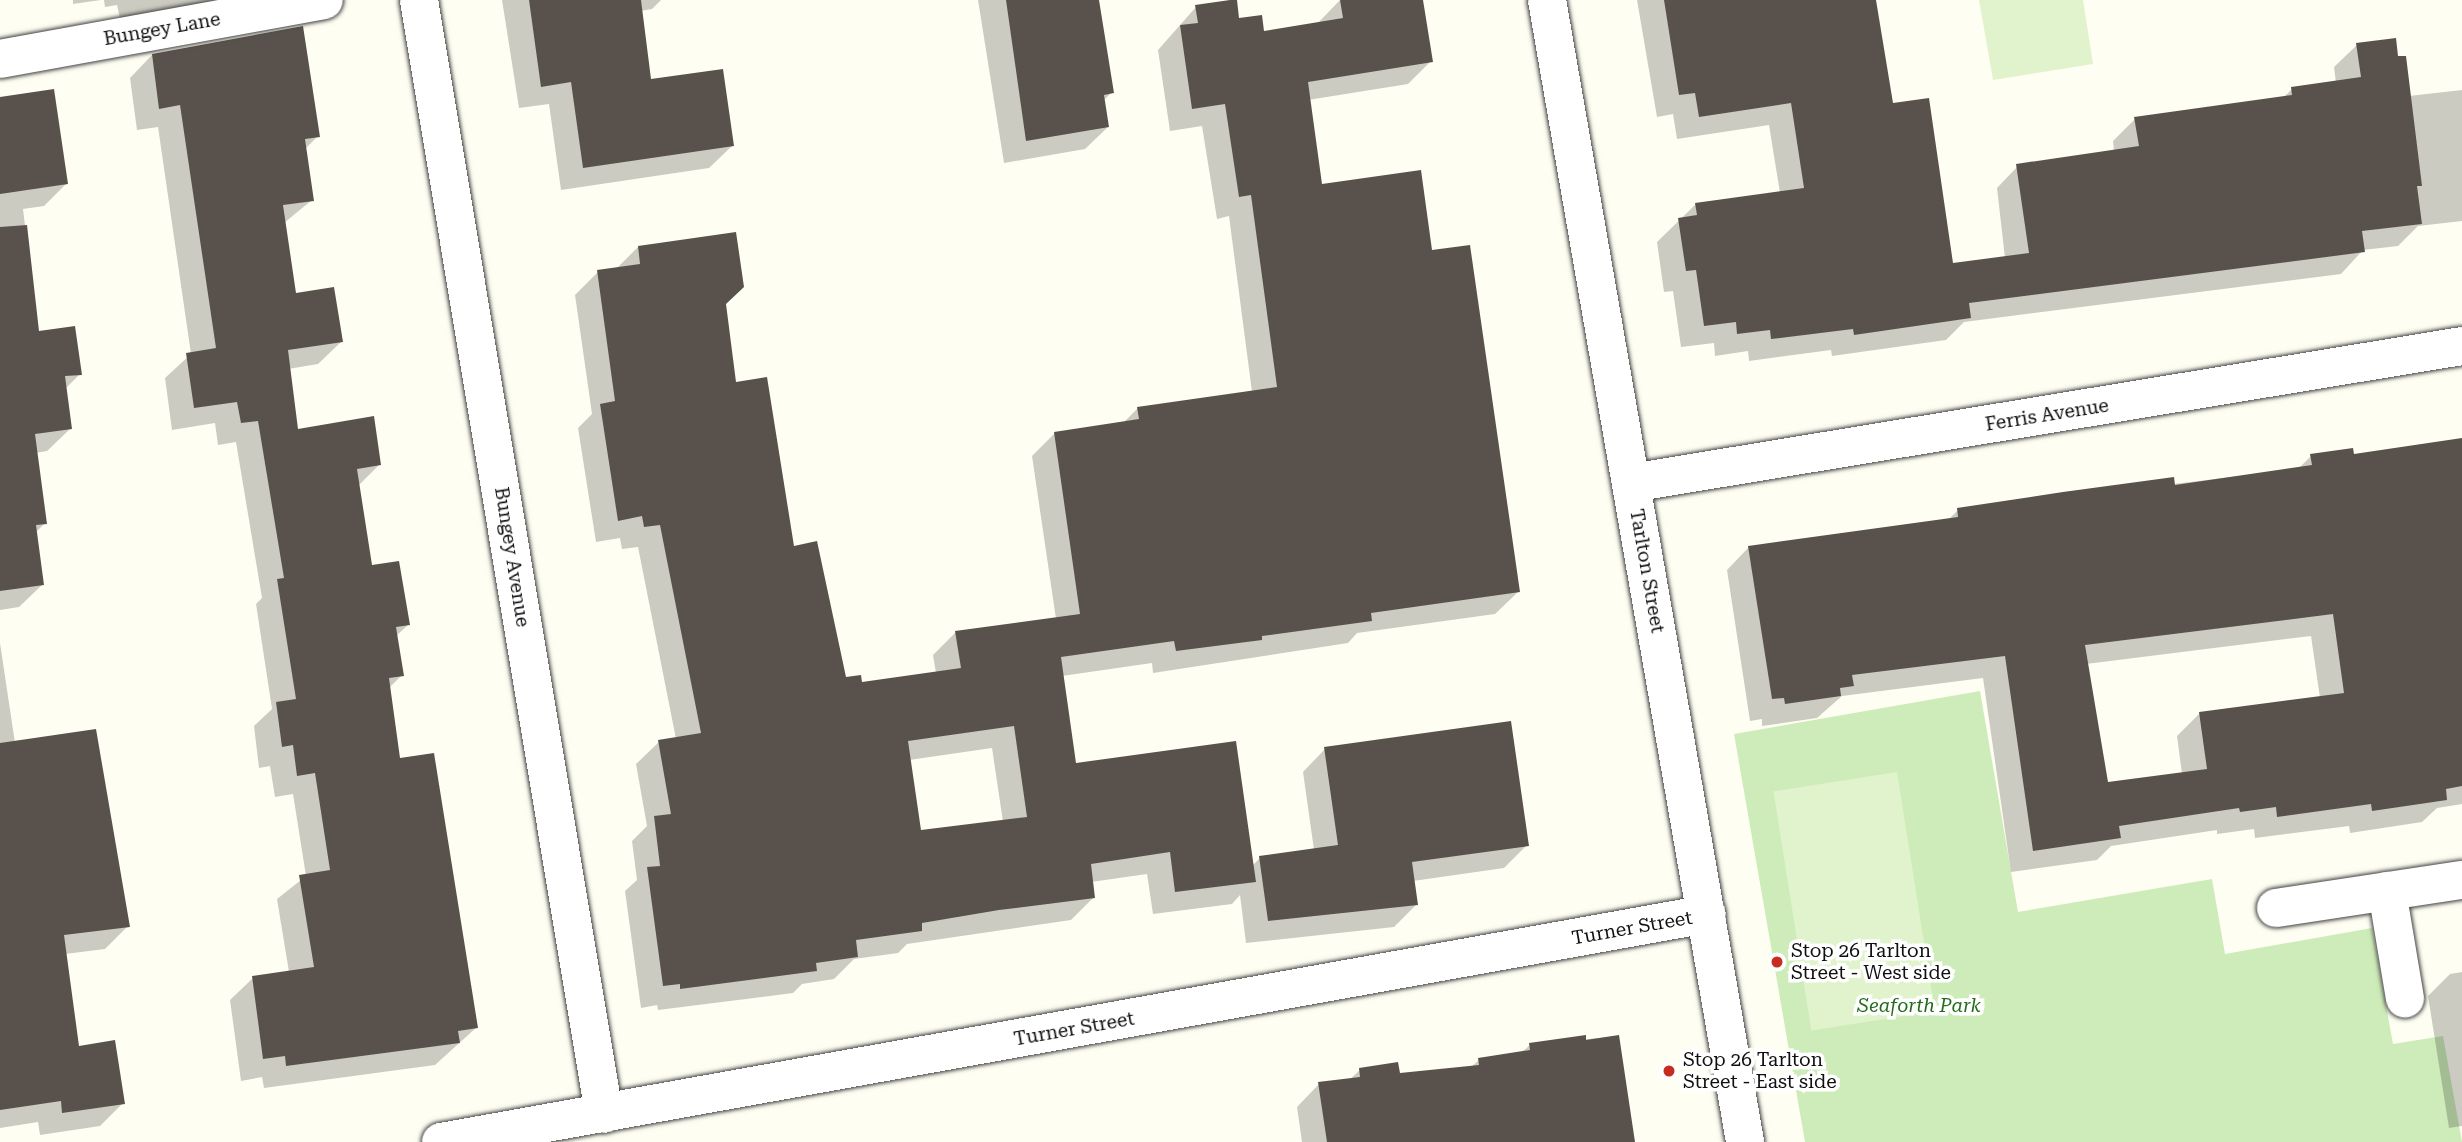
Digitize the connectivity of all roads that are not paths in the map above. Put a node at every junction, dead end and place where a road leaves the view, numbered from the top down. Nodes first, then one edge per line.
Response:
1 (324, 0) edge
2 (419, 0) edge
3 (1547, 0) edge
4 (0, 59) edge
5 (2462, 346) edge
6 (1631, 483) junction
7 (2462, 880) edge
8 (2387, 891) junction
9 (2276, 908) dead end
10 (1707, 914) junction
11 (2405, 998) dead end
12 (604, 1114) junction
13 (441, 1142) edge
14 (1745, 1142) edge

1 - 4 street, Bungey Lane
2 - 12 street, Bungey Avenue
3 - 6 street, Tarlton Street
5 - 6 street, Ferris Avenue
6 - 10 street, Tarlton Street
7 - 8 street
8 - 9 street
8 - 11 street
10 - 12 street, Turner Street
10 - 14 street, Tarlton Street
12 - 13 street, Turner Street

